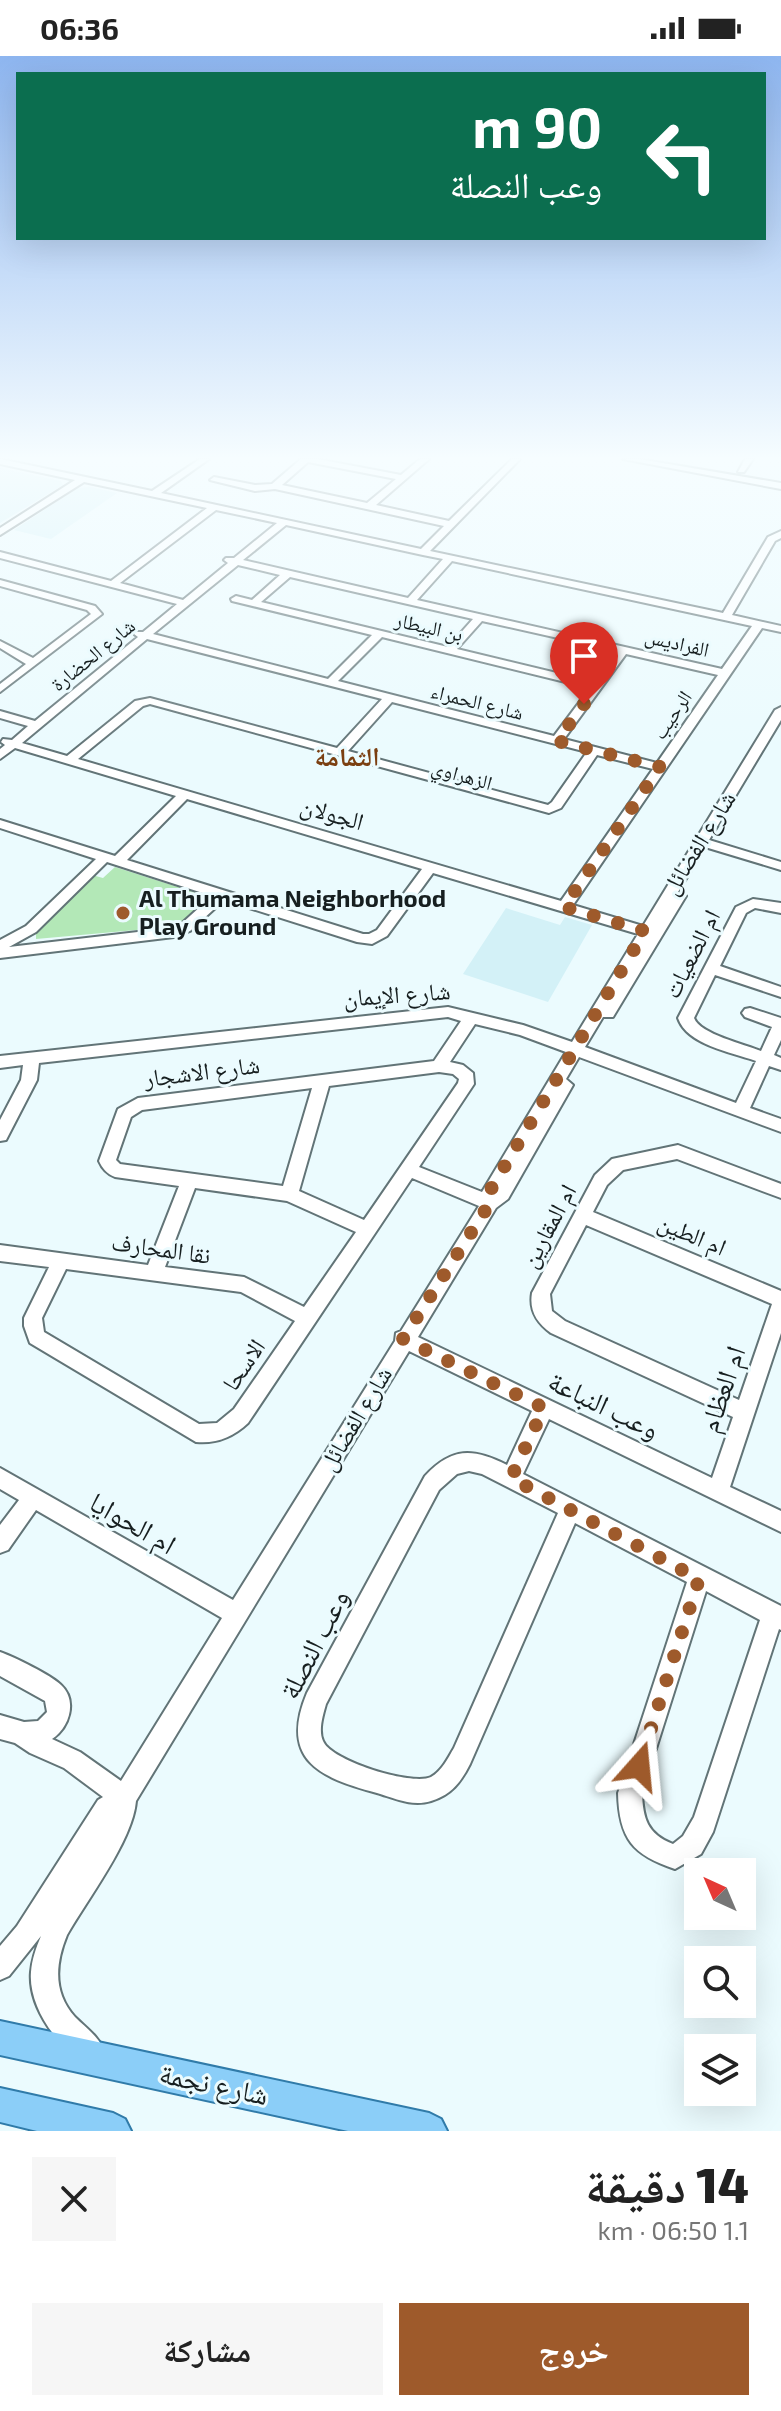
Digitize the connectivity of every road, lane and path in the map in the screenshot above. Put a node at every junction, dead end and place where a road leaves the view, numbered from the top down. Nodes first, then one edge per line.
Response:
1 (2, 556) edge
2 (150, 556) edge
3 (238, 556) edge
4 (444, 556) edge
5 (761, 556) edge
6 (450, 557) junction
7 (233, 560) junction
8 (288, 573) junction
9 (0, 583) edge
10 (55, 583) junction
11 (112, 585) junction
12 (236, 599) dead end
13 (410, 601) junction
14 (181, 603) junction
15 (253, 604) junction
16 (480, 617) junction
17 (726, 617) junction
18 (759, 624) junction
19 (781, 629) edge
20 (379, 634) junction
21 (142, 635) junction
22 (0, 644) edge
23 (623, 650) junction
24 (450, 651) junction
25 (33, 663) junction
26 (725, 673) junction
27 (330, 683) junction
28 (597, 686) junction
29 (0, 689) edge
30 (389, 698) junction
31 (781, 710) edge
32 (0, 714) edge
33 (32, 724) junction
34 (781, 725) edge
35 (557, 741) junction
36 (7, 744) edge
37 (594, 750) junction
38 (339, 753) junction
39 (0, 755) edge
40 (70, 760) junction
41 (660, 767) junction
42 (185, 794) junction
43 (0, 824) edge
44 (704, 842) junction
45 (111, 860) junction
46 (431, 866) junction
47 (781, 866) edge
48 (221, 895) junction
49 (564, 907) junction
50 (781, 908) edge
51 (645, 931) junction
52 (0, 946) edge
53 (0, 953) edge
54 (640, 962) junction
55 (710, 968) junction
56 (781, 992) edge
57 (750, 1013) dead end
58 (472, 1016) junction
59 (579, 1050) junction
60 (32, 1058) junction
61 (765, 1059) junction
62 (0, 1062) edge
63 (781, 1064) edge
64 (439, 1066) junction
65 (467, 1077) joint
66 (322, 1081) junction
67 (740, 1111) junction
68 (781, 1126) edge
69 (0, 1135) edge
70 (410, 1170) junction
71 (190, 1180) junction
72 (781, 1191) edge
73 (289, 1194) junction
74 (490, 1203) junction
75 (584, 1216) junction
76 (368, 1229) junction
77 (0, 1253) edge
78 (61, 1261) junction
79 (154, 1272) junction
80 (781, 1302) edge
81 (307, 1318) junction
82 (403, 1339) junction
83 (544, 1408) junction
84 (743, 1412) junction
85 (0, 1478) edge
86 (511, 1478) junction
87 (718, 1491) junction
88 (33, 1498) junction
89 (570, 1510) junction
90 (781, 1522) edge
91 (0, 1542) edge
92 (699, 1579) junction
93 (238, 1615) junction
94 (777, 1616) edge
95 (0, 1663) edge
96 (9, 1730) edge
97 (124, 1798) junction
98 (0, 1967) edge
99 (0, 2038) edge
100 (104, 2060) junction
101 (0, 2105) edge
102 (113, 2131) edge
103 (429, 2131) edge

1 - 10 street
2 - 11 street
3 - 7 street, شارع الحضارة
4 - 6 street
5 - 17 street
6 - 13 street
6 - 17 street
7 - 8 street, الفراديس
7 - 14 street, شارع الحضارة
8 - 13 street, الفراديس
8 - 15 street
9 - 10 street
10 - 11 street
10 - 25 street
11 - 14 street
12 - 15 street, بن البيطار
13 - 16 street, الفراديس
14 - 21 street, شارع الحضارة
15 - 20 street, بن البيطار
16 - 23 street, الفراديس
16 - 24 street
17 - 18 street
18 - 19 street
18 - 26 street, الرحيب
20 - 24 street, بن البيطار
20 - 27 street
21 - 27 street, شارع الحمراء
21 - 33 street, شارع الحضارة
22 - 25 street
23 - 26 street, الفراديس
23 - 28 street
24 - 28 street, بن البيطار
25 - 29 street
26 - 41 street, الرحيب
27 - 30 street, شارع الحمراء
28 - 35 street
30 - 35 street, شارع الحمراء
30 - 38 street
31 - 44 street, شارع الفضائل
32 - 33 street
33 - 36 street, شارع الحضارة
34 - 44 street
35 - 37 street, شارع الحمراء
36 - 39 street, شارع الحضارة
36 - 40 street, الجولان
37 - 38 street, الزهراوي
37 - 41 street, شارع الحمراء
38 - 40 street, الزهراوي
40 - 42 street, الجولان
41 - 49 street, الرحيب
42 - 45 street
42 - 46 street, الجولان
43 - 45 street
44 - 47 street
44 - 51 street, شارع الفضائل
44 - 54 street
45 - 48 street
45 - 52 street
46 - 48 street
46 - 49 street, الجولان
48 - 53 street
49 - 51 street, الجولان
50 - 55 street, ام الضعيات
51 - 54 street
51 - 59 street, شارع الفضائل
54 - 59 street
55 - 56 street
55 - 61 street, ام الضعيات
57 - 61 street
58 - 59 street, شارع الإيمان
58 - 60 street, شارع الإيمان
58 - 64 street
59 - 67 street, شارع الإيمان
59 - 74 street, شارع الفضائل
59 - 74 street
60 - 62 street, شارع الإيمان
60 - 69 street
61 - 63 street, ام الضعيات
61 - 67 street
64 - 65 street, شارع الاشجار
64 - 66 street, شارع الاشجار
65 - 70 street, الاسحا
66 - 71 street, شارع الاشجار
66 - 73 street
67 - 68 street, شارع الإيمان
70 - 74 street
70 - 76 street, الاسحا
71 - 73 street, شارع الاشجار
71 - 79 street
72 - 75 street, ام المقارين
73 - 76 street, شارع الاشجار
74 - 82 street, شارع الفضائل
75 - 80 street, ام الطين
75 - 84 street, ام المقارين
76 - 81 street, الاسحا
77 - 78 street, نقا المحارف
78 - 79 street, نقا المحارف
78 - 81 street, الاسحا
79 - 81 street, نقا المحارف
80 - 84 street, ام العظام
82 - 83 street, وعب النباعة
82 - 93 street, شارع الفضائل
83 - 86 street
83 - 87 street, وعب النباعة
84 - 87 street, ام العظام
85 - 88 street, ام الحوايا
86 - 89 street, وعب النصلة
86 - 89 street, وعب النصلة
87 - 90 street, وعب النباعة
88 - 91 street
88 - 93 street, ام الحوايا
89 - 92 street, وعب النصلة
92 - 94 street, وعب النصلة
92 - 94 street
93 - 97 street, شارع الفضائل
95 - 96 street
96 - 97 street
97 - 98 street, شارع الفضائل
97 - 100 street, شارع الفضائل
99 - 100 main road, شارع نجمة
100 - 103 main road, شارع نجمة
101 - 102 main road

